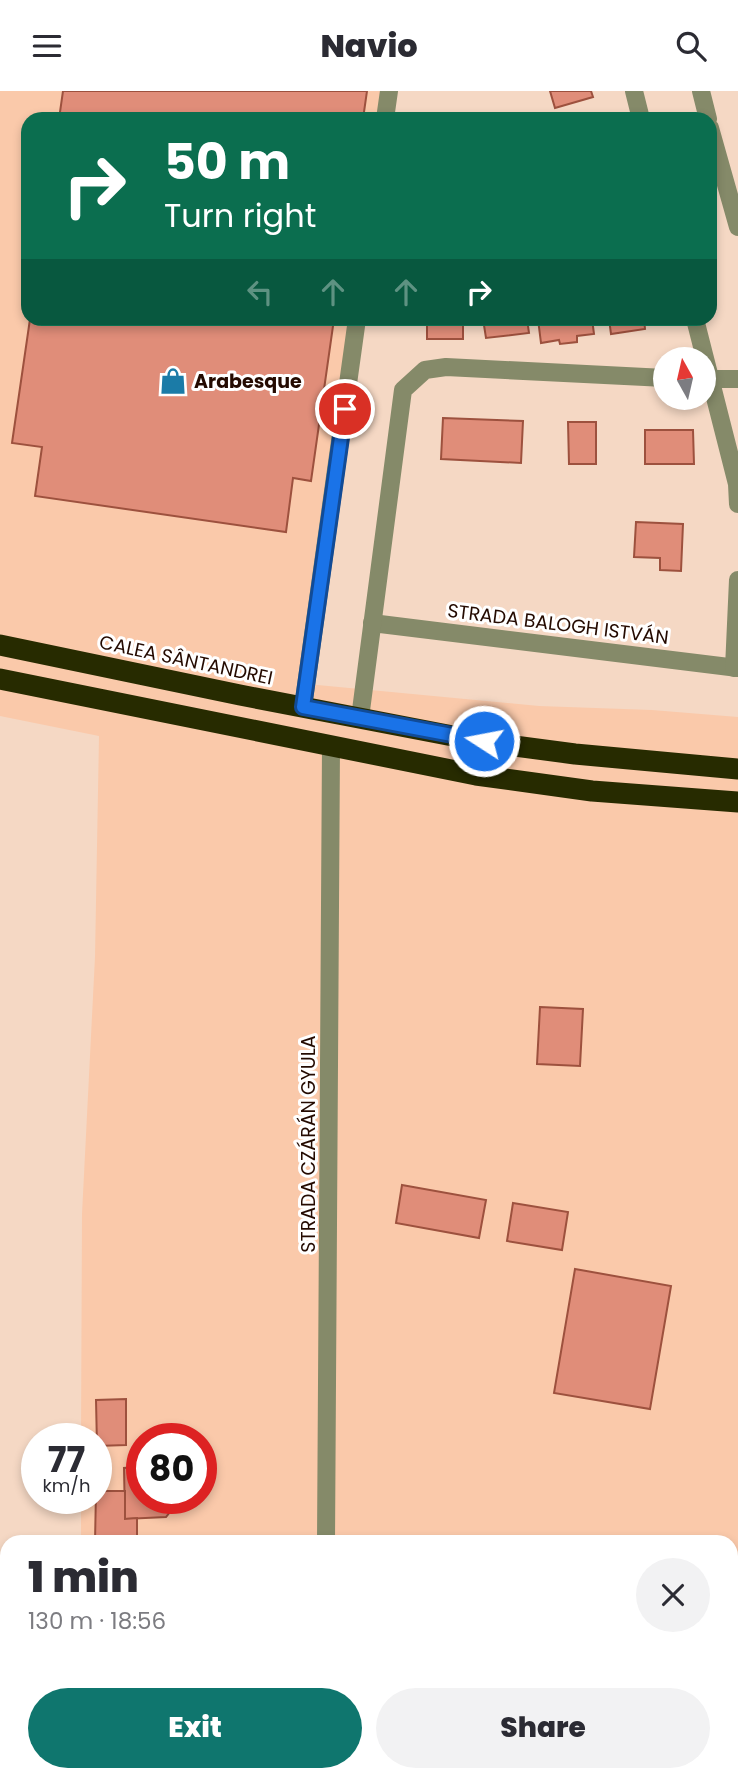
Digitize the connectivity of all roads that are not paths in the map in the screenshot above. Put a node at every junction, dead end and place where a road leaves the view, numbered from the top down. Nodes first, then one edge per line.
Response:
1 (389, 91) edge
2 (634, 91) edge
3 (701, 91) edge
4 (386, 112) edge
5 (639, 112) edge
6 (706, 112) edge
7 (717, 145) edge
8 (731, 180) edge
9 (738, 227) edge
10 (356, 326) edge
11 (697, 326) edge
12 (701, 347) edge
13 (653, 377) edge
14 (716, 379) edge
15 (738, 379) edge
16 (716, 408) edge
17 (738, 504) edge
18 (738, 580) edge
19 (372, 622) junction
20 (0, 645) edge
21 (736, 668) edge
22 (0, 679) edge
23 (303, 707) junction
24 (360, 718) junction
25 (331, 746) junction
26 (738, 769) edge
27 (738, 802) edge
28 (326, 1535) edge

1 - 4 street
2 - 5 street
3 - 6 street
7 - 8 street
8 - 9 street
10 - 23 street
11 - 12 street
13 - 19 street
14 - 15 street
16 - 17 street
18 - 21 street
19 - 21 street, STRADA BALOGH ISTVÁN
19 - 24 street
20 - 23 highway, CALEA SÂNTANDREI
22 - 25 highway
23 - 24 highway, CALEA SÂNTANDREI
24 - 26 highway, CALEA SÂNTANDREI
25 - 27 highway
25 - 28 street, STRADA CZÁRÁN GYULA

